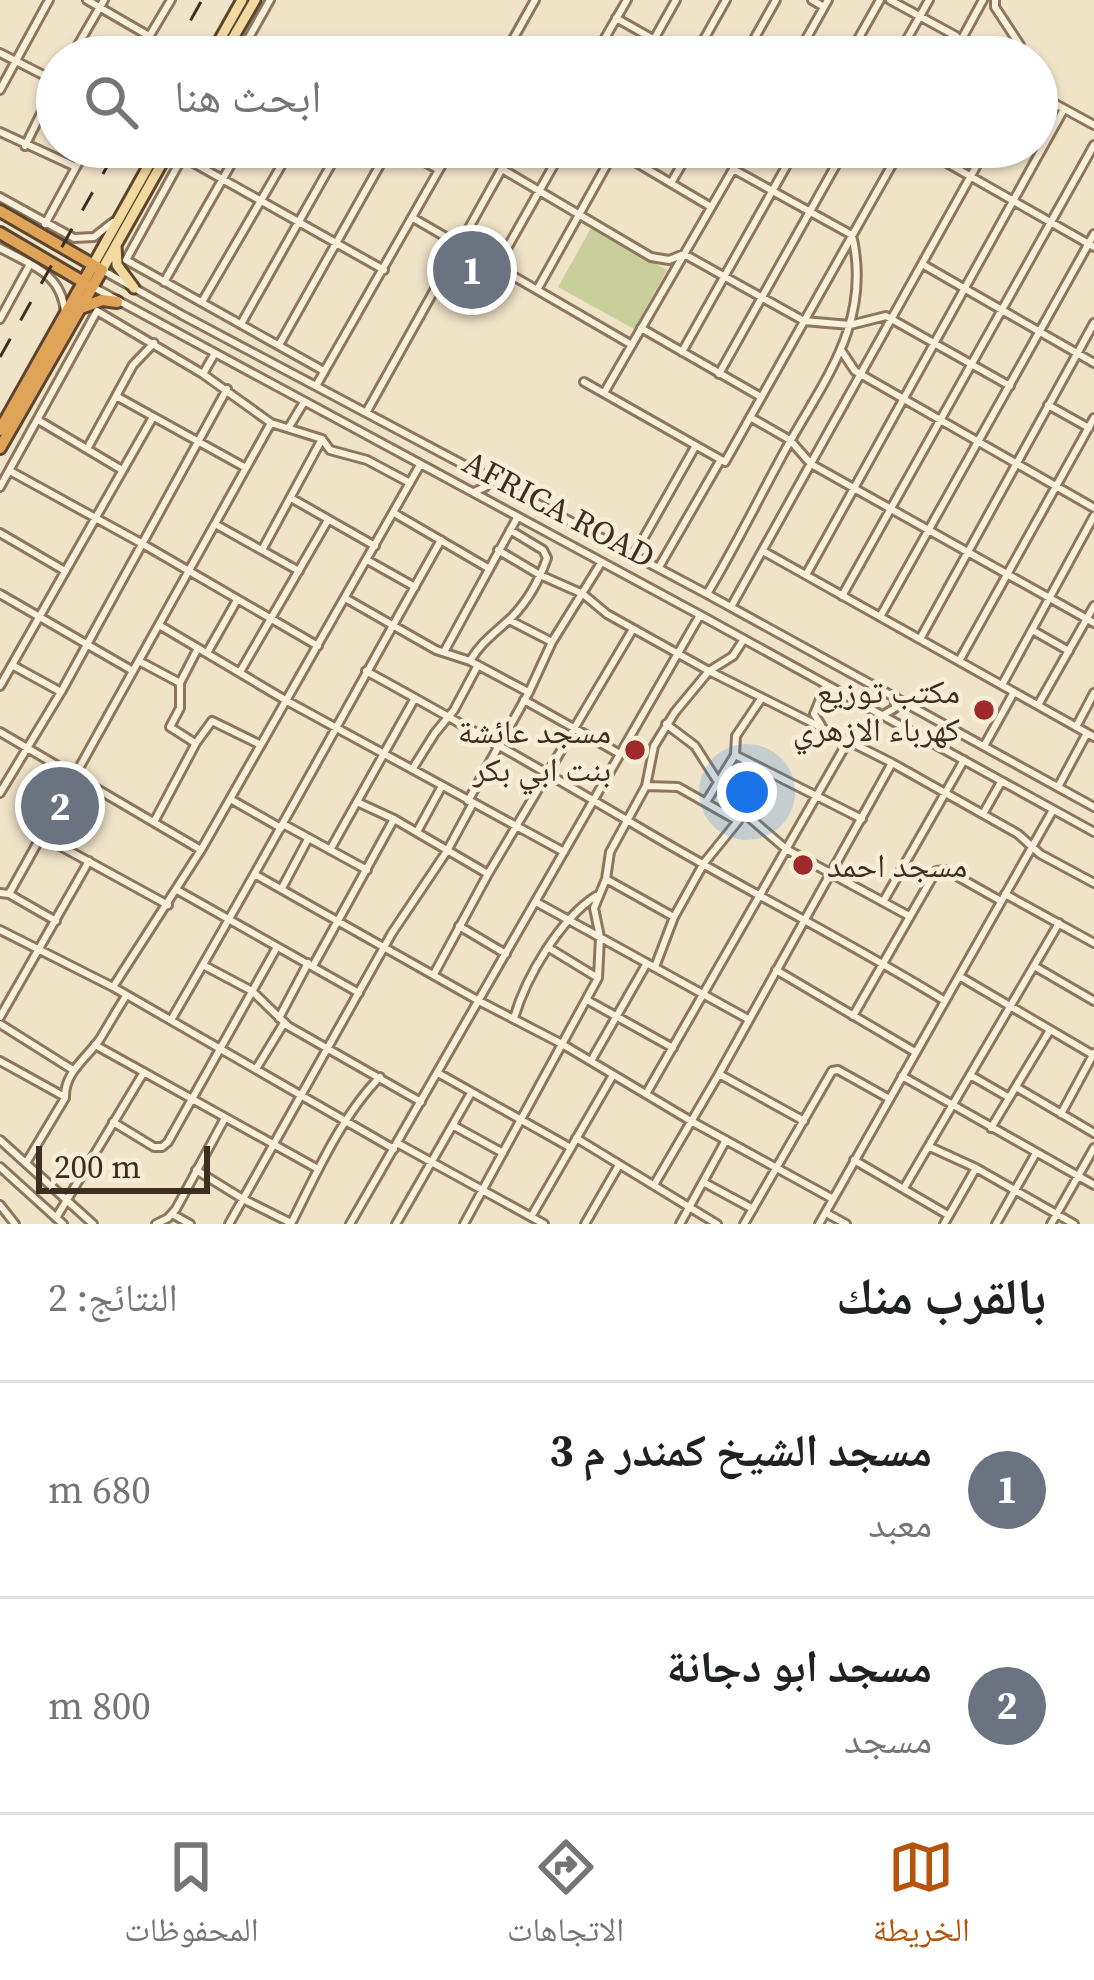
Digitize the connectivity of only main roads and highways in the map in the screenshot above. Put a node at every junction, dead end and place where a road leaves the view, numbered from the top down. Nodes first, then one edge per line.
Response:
1 (242, 0) edge
2 (255, 0) edge
3 (222, 36) edge
4 (234, 36) edge
5 (147, 168) edge
6 (159, 168) edge
7 (0, 212) edge
8 (0, 233) edge
9 (117, 242) junction
10 (98, 267) junction
11 (88, 285) junction
12 (134, 288) road end
13 (117, 302) road end
14 (78, 310) junction
15 (0, 430) edge
16 (0, 448) edge

1 - 3 main road
2 - 4 main road
5 - 10 main road
6 - 9 main road
7 - 10 highway, AFRICA ROAD
8 - 11 highway, AFRICA ROAD
9 - 10 main road
9 - 12 main road
10 - 11 highway
11 - 14 highway
11 - 15 highway
13 - 14 highway
14 - 16 highway

